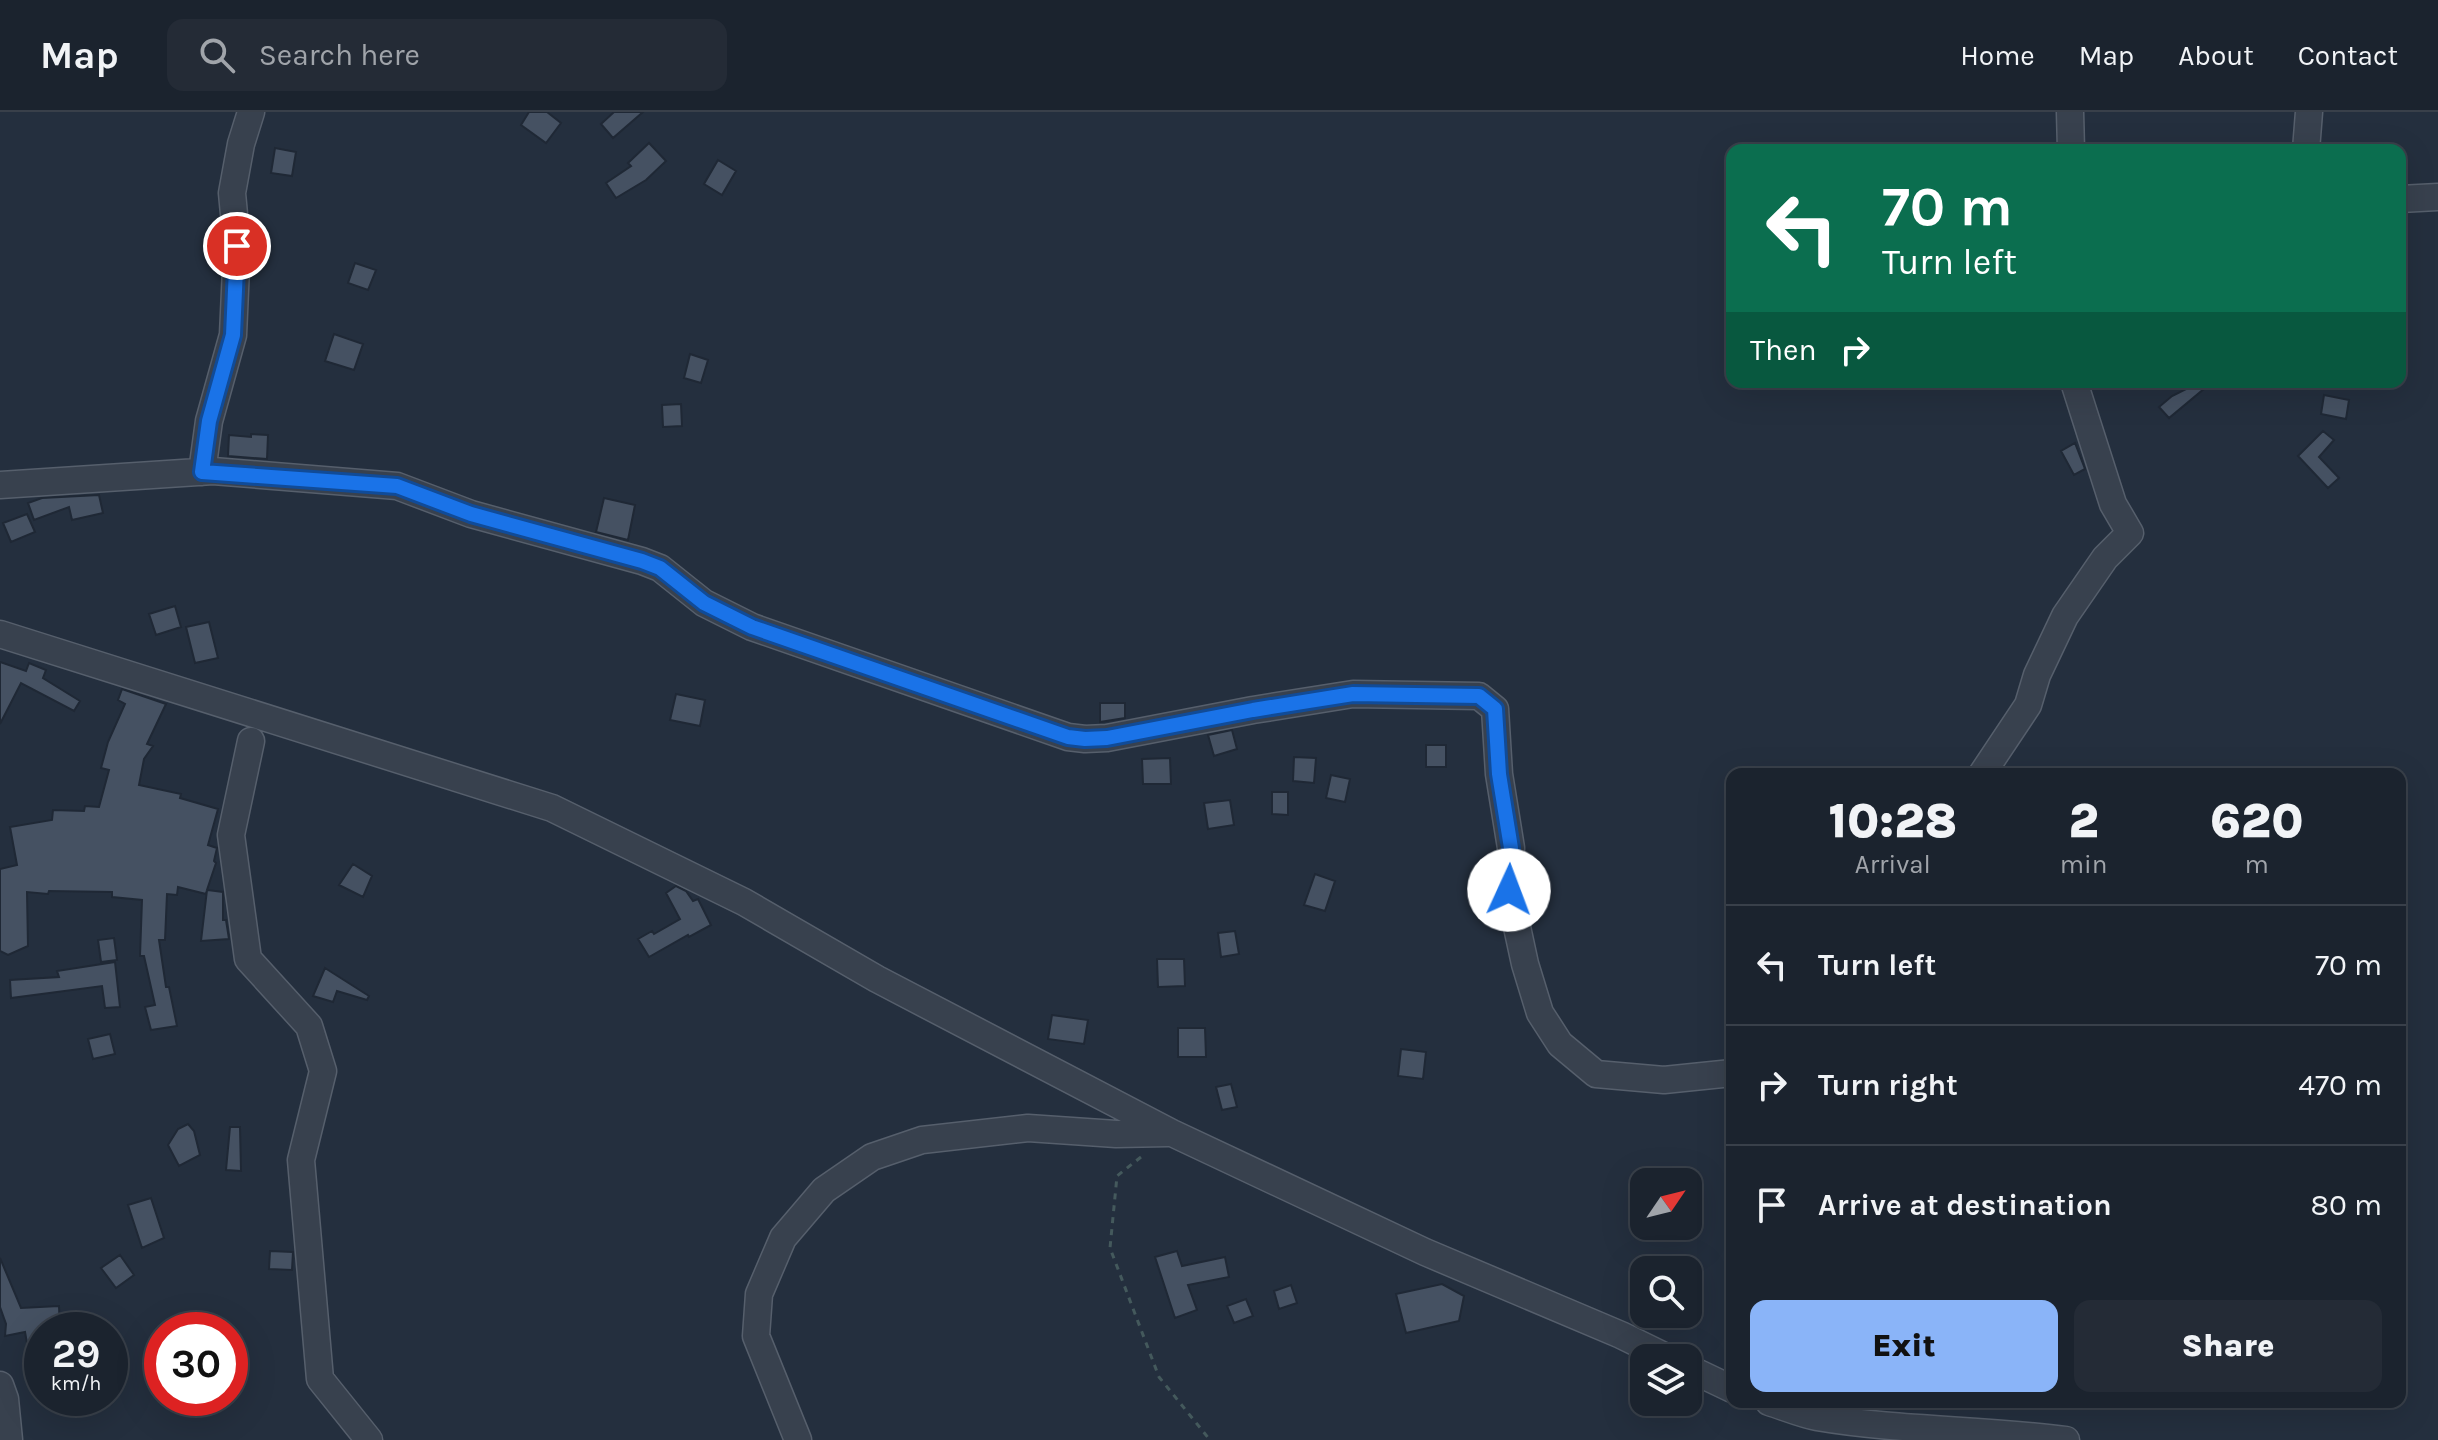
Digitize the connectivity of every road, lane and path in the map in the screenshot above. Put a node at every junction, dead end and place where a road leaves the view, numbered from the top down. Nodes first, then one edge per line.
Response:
1 (251, 112) edge
2 (2070, 112) edge
3 (2309, 112) edge
4 (2071, 144) edge
5 (2306, 144) edge
6 (2438, 197) edge
7 (2406, 199) edge
8 (2076, 388) edge
9 (202, 472) junction
10 (0, 485) edge
11 (0, 634) edge
12 (251, 741) dead end
13 (1986, 768) edge
14 (1726, 1074) edge
15 (1172, 1133) junction
16 (1639, 1344) edge
17 (1702, 1375) edge
18 (0, 1385) edge
19 (1726, 1386) edge
20 (1792, 1408) edge
21 (9, 1440) edge
22 (369, 1440) edge
23 (798, 1440) edge
24 (1210, 1440) edge
25 (2066, 1440) edge

1 - 9 street
2 - 4 street
3 - 5 street
6 - 7 street
8 - 13 street
9 - 10 street
9 - 14 street
11 - 15 street
12 - 22 street
15 - 16 street
15 - 23 street
15 - 24 path
17 - 19 street
18 - 21 street
20 - 25 street

